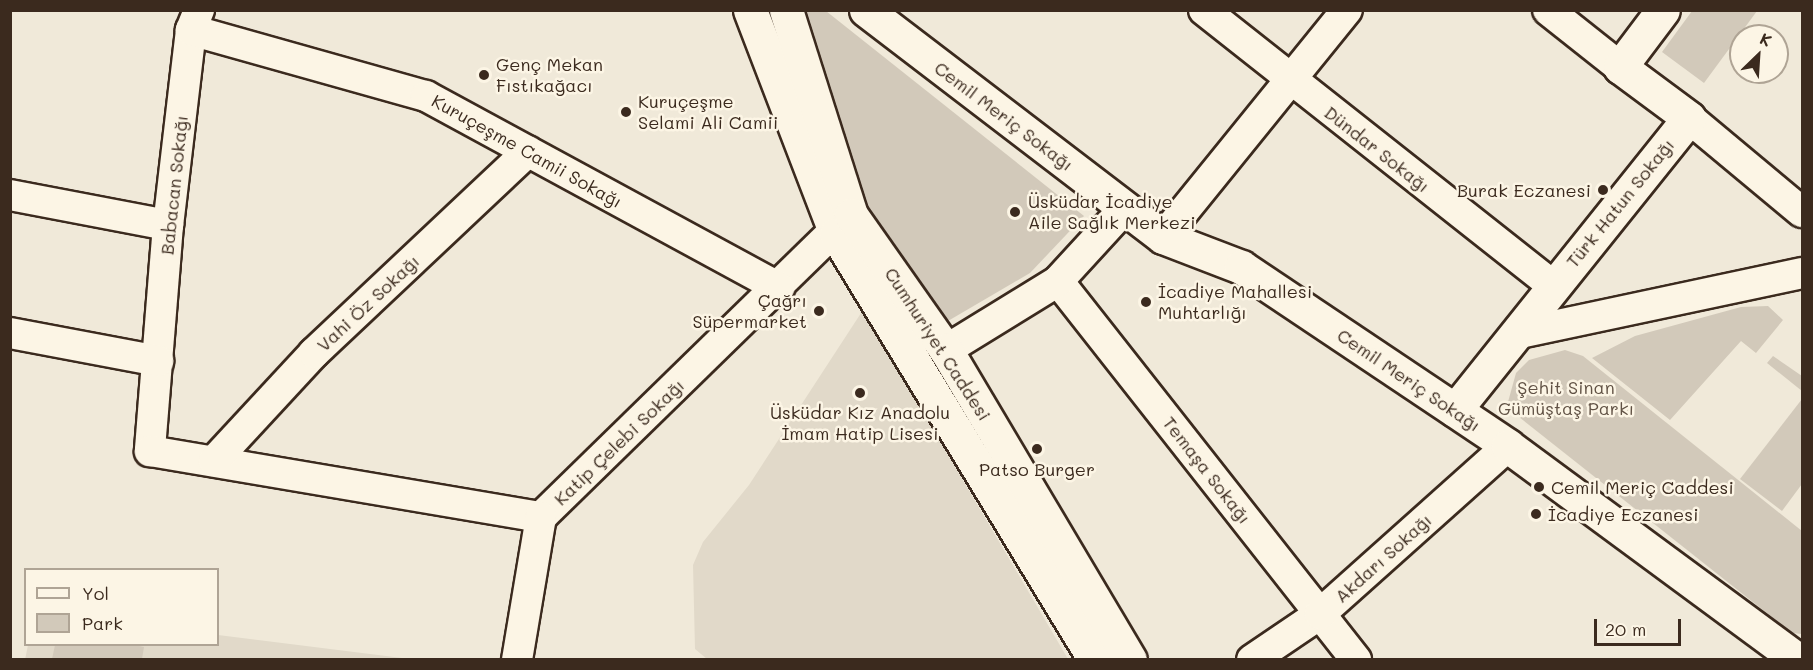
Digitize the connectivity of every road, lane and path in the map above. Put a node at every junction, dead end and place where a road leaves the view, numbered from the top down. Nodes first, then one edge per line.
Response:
1 (750, 10) edge
2 (786, 10) edge
3 (866, 10) edge
4 (1204, 10) edge
5 (1347, 10) edge
6 (1548, 10) edge
7 (1663, 10) edge
8 (195, 20) edge
9 (1620, 67) junction
10 (1292, 81) junction
11 (1689, 118) junction
12 (528, 151) junction
13 (10, 195) edge
14 (1125, 208) junction
15 (1803, 212) edge
16 (168, 225) junction
17 (843, 225) junction
18 (1163, 237) junction
19 (1803, 273) edge
20 (1058, 281) junction
21 (1552, 285) junction
22 (779, 288) junction
23 (10, 333) edge
24 (1520, 333) junction
25 (946, 350) junction
26 (158, 361) junction
27 (1455, 410) junction
28 (1508, 446) junction
29 (150, 452) joint
30 (214, 461) junction
31 (541, 517) junction
32 (1320, 614) junction
33 (1800, 659) edge
34 (517, 660) edge
35 (1095, 660) edge
36 (1130, 660) edge
37 (1252, 660) edge
38 (1356, 660) edge

1 - 17 street, Cumhuriyet Caddesi
2 - 17 street, Cumhuriyet Caddesi
3 - 14 street, Cemil Meriç Sokağı
4 - 10 street, Dündar Sokağı
5 - 10 street
6 - 9 street
7 - 9 street
8 - 12 street, Kuruçeşme Camii Sokağı
8 - 16 street, Babacan Sokağı
9 - 11 street
10 - 18 street
10 - 21 street, Dündar Sokağı
11 - 15 street
11 - 21 street, Türk Hatun Sokağı
12 - 22 street, Kuruçeşme Camii Sokağı
12 - 30 street, Vahi Öz Sokağı
13 - 16 street
14 - 18 street, Cemil Meriç Sokağı
14 - 20 street
16 - 26 street, Babacan Sokağı
17 - 22 street, Katip Çelebi Sokağı
17 - 25 street, Cumhuriyet Caddesi
17 - 35 street, Cumhuriyet Caddesi
18 - 27 street, Cemil Meriç Sokağı
19 - 24 street
20 - 25 street
20 - 32 street, Temaşa Sokağı
21 - 24 street, Türk Hatun Sokağı
22 - 31 street, Katip Çelebi Sokağı
23 - 26 street
24 - 27 street, Türk Hatun Sokağı
25 - 36 street, Cumhuriyet Caddesi
26 - 29 street, Babacan Sokağı
27 - 28 street, Cemil Meriç Sokağı
28 - 32 street, Akdarı Sokağı
28 - 33 street, Cemil Meriç Sokağı
29 - 30 street, Katip Çelebi Sokağı
30 - 31 street, Katip Çelebi Sokağı
31 - 34 street
32 - 37 street, Akdarı Sokağı
32 - 38 street, Temaşa Sokağı

